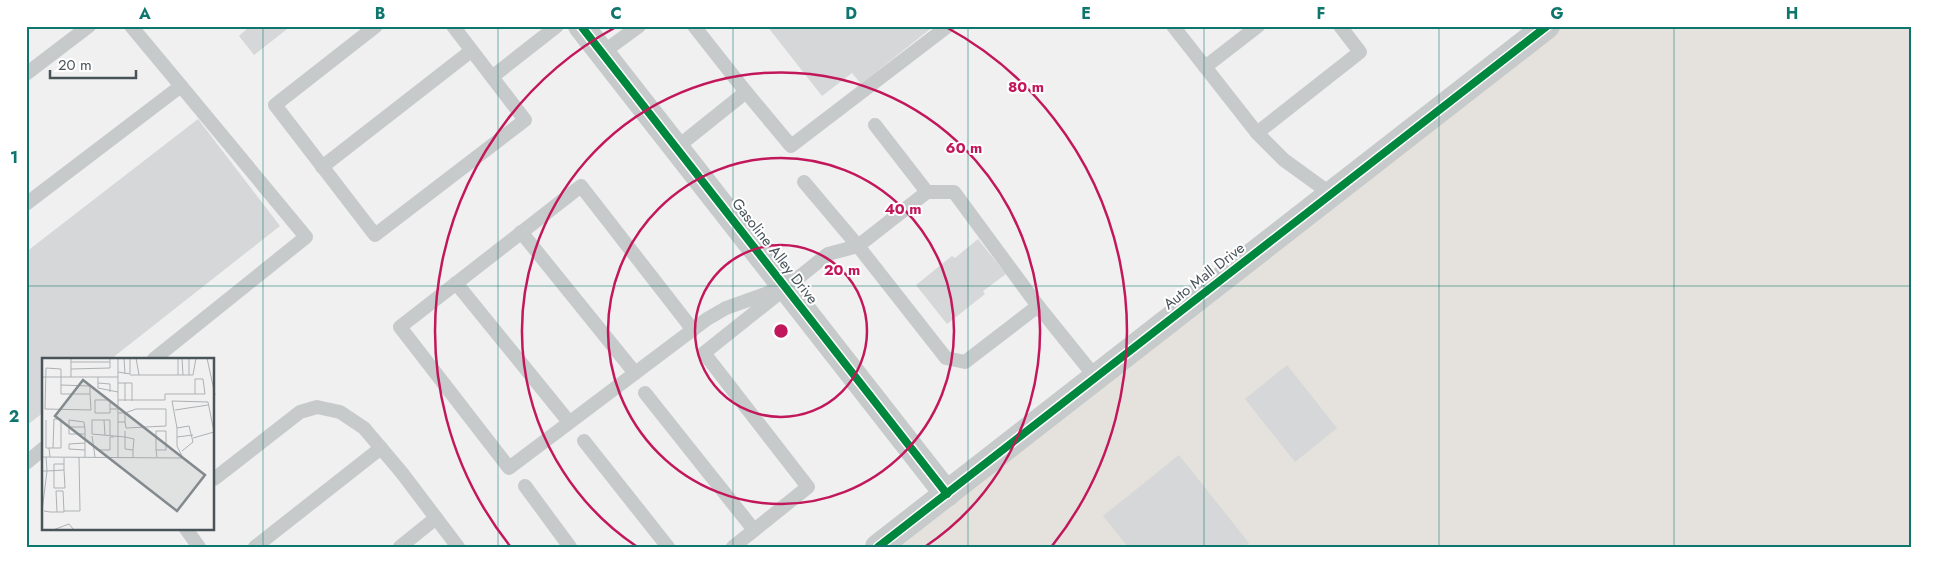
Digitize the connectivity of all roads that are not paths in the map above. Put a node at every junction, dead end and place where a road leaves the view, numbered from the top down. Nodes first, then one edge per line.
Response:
1 (89, 26) edge
2 (131, 26) edge
3 (376, 26) edge
4 (453, 26) edge
5 (557, 26) edge
6 (581, 26) edge
7 (639, 26) edge
8 (694, 26) edge
9 (948, 26) edge
10 (1173, 26) edge
11 (1258, 26) edge
12 (1340, 26) edge
13 (1547, 26) edge
14 (471, 51) junction
15 (602, 53) junction
16 (1205, 67) junction
17 (26, 74) edge
18 (492, 77) junction
19 (181, 86) junction
20 (746, 92) junction
21 (875, 125) dead end
22 (1256, 133) junction
23 (676, 148) junction
24 (322, 167) junction
25 (804, 182) dead end
26 (927, 192) junction
27 (1331, 194) junction
28 (26, 204) edge
29 (521, 232) junction
30 (858, 246) junction
31 (456, 283) junction
32 (785, 287) junction
33 (1038, 306) junction
34 (693, 330) junction
35 (155, 358) edge
36 (635, 373) junction
37 (1096, 378) junction
38 (645, 393) dead end
39 (569, 422) junction
40 (584, 441) dead end
41 (381, 448) junction
42 (42, 450) edge
43 (26, 463) edge
44 (215, 478) edge
45 (525, 486) dead end
46 (946, 494) junction
47 (436, 518) junction
48 (187, 530) edge
49 (754, 530) junction
50 (199, 547) edge
51 (255, 547) edge
52 (400, 547) edge
53 (458, 547) edge
54 (570, 547) edge
55 (668, 547) edge
56 (733, 547) edge
57 (878, 547) edge

1 - 17 lane
2 - 19 lane
3 - 24 lane
4 - 14 lane
5 - 18 lane
6 - 15 street, Gasoline Alley Drive
7 - 15 lane
8 - 20 lane
9 - 20 lane
10 - 16 lane
11 - 16 lane
12 - 22 lane
13 - 27 street, Auto Mall Drive
14 - 18 lane
14 - 24 lane
15 - 23 street, Gasoline Alley Drive
16 - 22 lane
18 - 24 lane
19 - 28 lane
19 - 35 lane
20 - 23 lane
21 - 26 lane
22 - 27 lane
23 - 32 street, Gasoline Alley Drive
25 - 30 lane
26 - 30 lane
26 - 33 lane
27 - 37 street, Auto Mall Drive
29 - 31 lane
29 - 34 lane
29 - 36 lane
30 - 32 lane
30 - 33 lane
31 - 39 lane
31 - 39 lane
32 - 34 lane
32 - 46 street, Gasoline Alley Drive
32 - 49 lane
33 - 37 lane
34 - 36 lane
36 - 39 lane
37 - 46 street, Auto Mall Drive
38 - 49 lane
40 - 55 lane
41 - 44 lane
41 - 47 lane
41 - 51 lane
42 - 43 lane
45 - 54 lane
46 - 57 street, Auto Mall Drive
47 - 52 lane
47 - 53 lane
48 - 50 lane
49 - 56 lane

